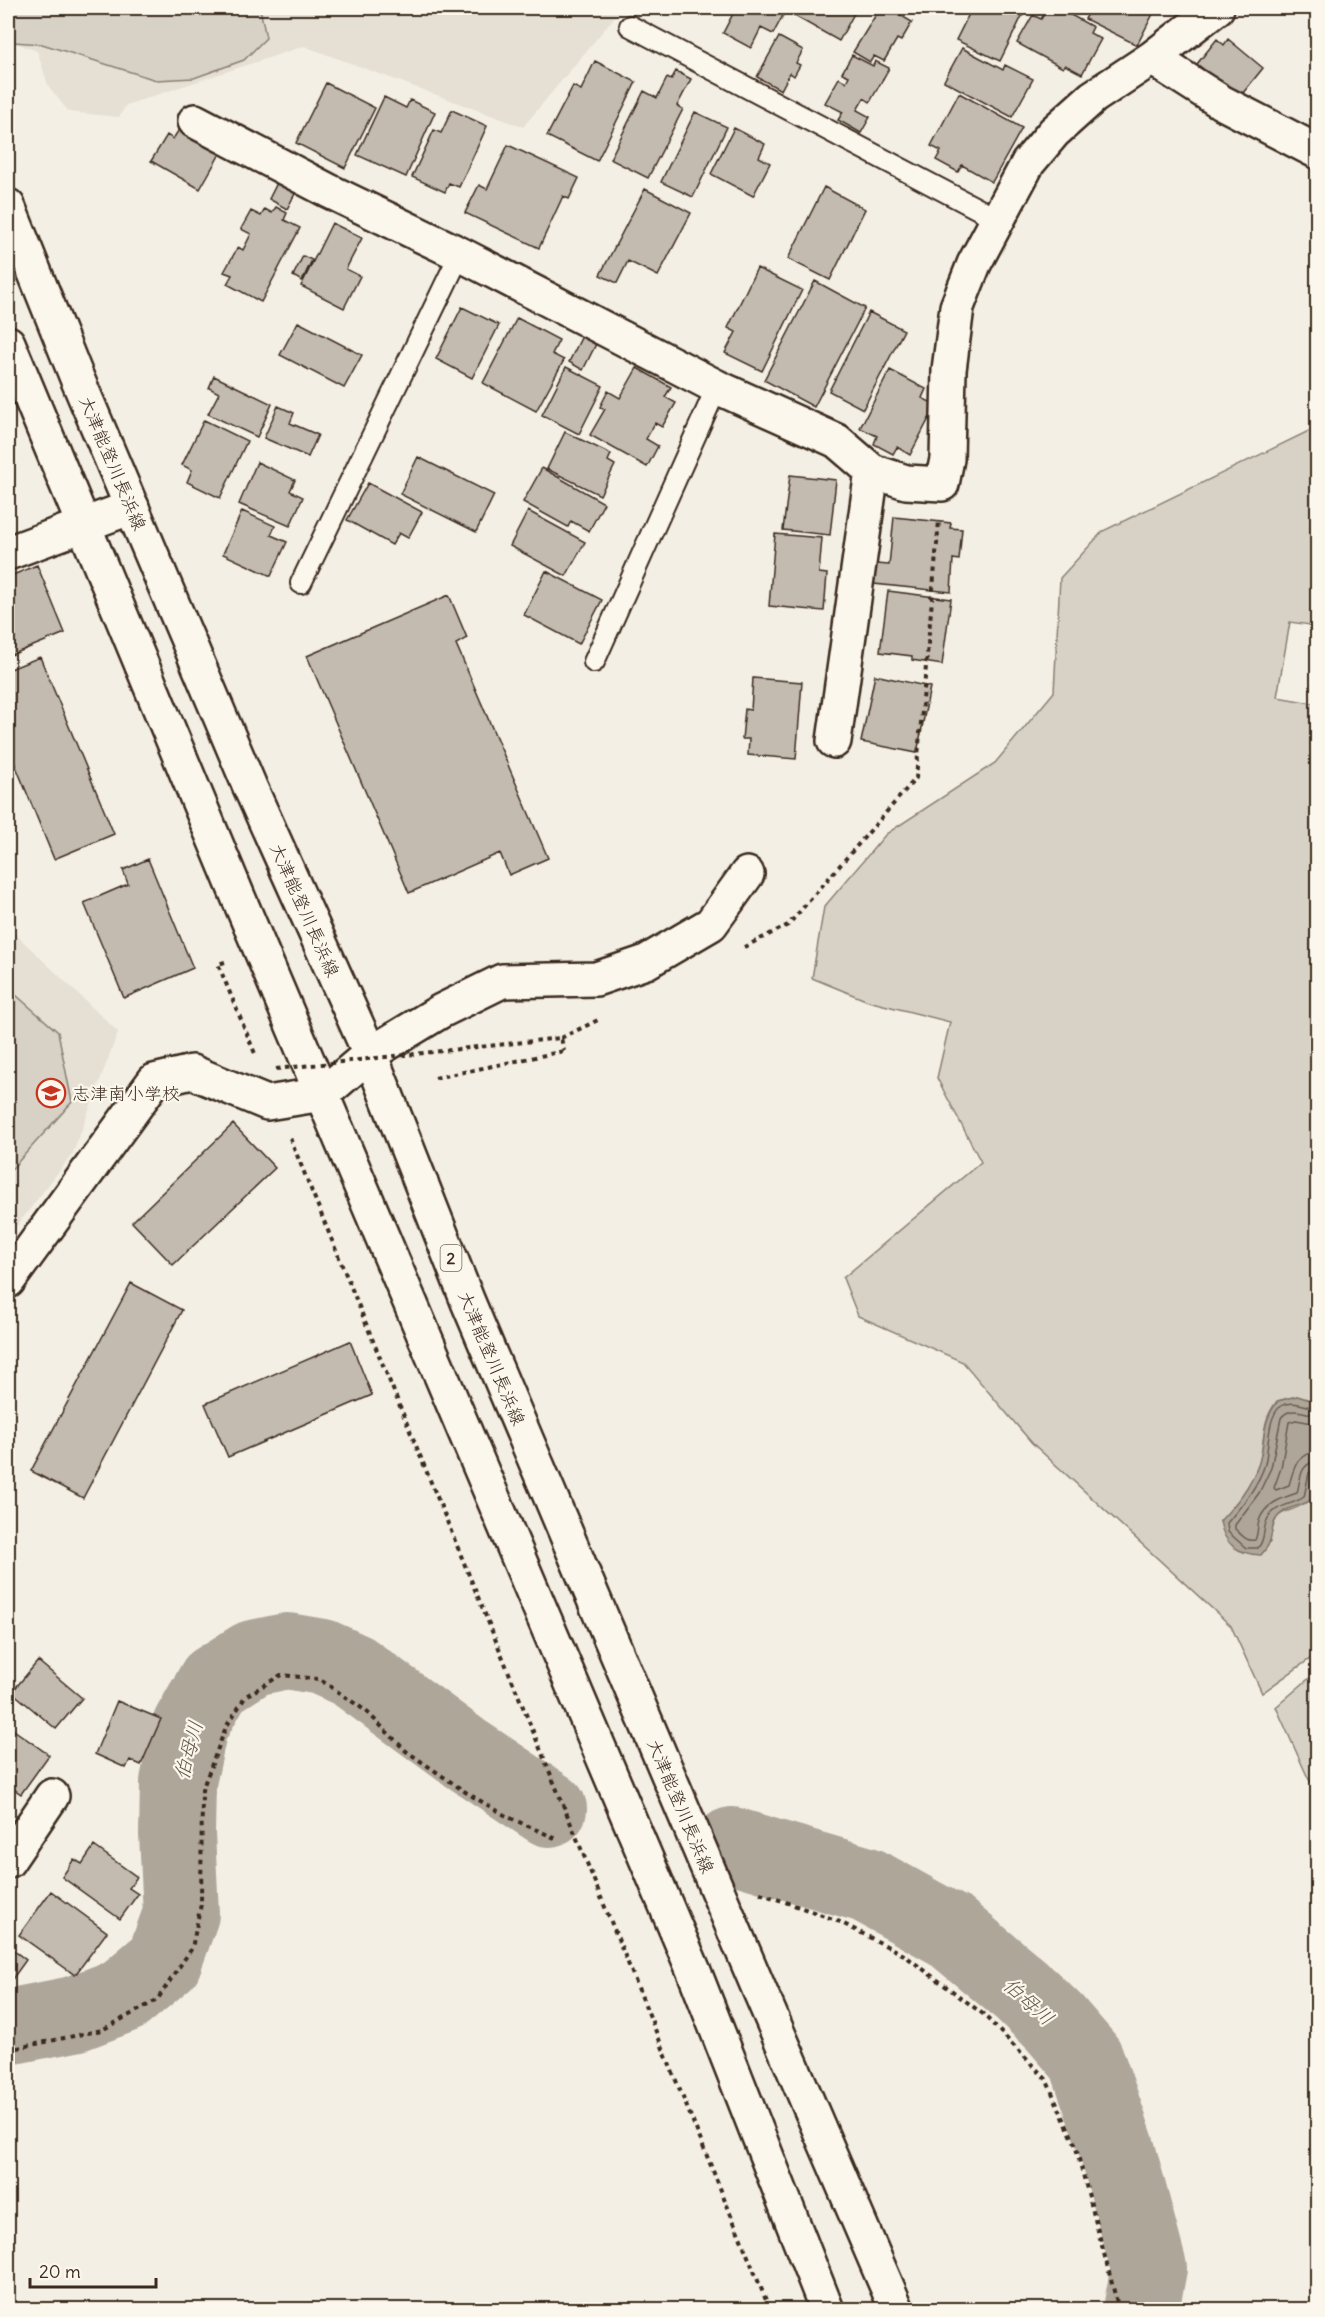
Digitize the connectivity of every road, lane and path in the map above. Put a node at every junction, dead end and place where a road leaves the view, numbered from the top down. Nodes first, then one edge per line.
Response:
1 (1212, 9) edge
2 (630, 26) dead end
3 (1152, 58) junction
4 (195, 121) dead end
5 (1317, 152) edge
6 (8, 206) edge
7 (999, 220) junction
8 (460, 254) junction
9 (8, 343) edge
10 (717, 387) junction
11 (872, 471) junction
12 (942, 484) junction
13 (132, 507) junction
14 (84, 525) junction
15 (8, 553) edge
16 (301, 583) dead end
17 (594, 662) dead end
18 (834, 741) dead end
19 (747, 874) dead end
20 (736, 951) dead end
21 (218, 964) dead end
22 (602, 1018) dead end
23 (561, 1038) junction
24 (370, 1054) junction
25 (259, 1063) dead end
26 (276, 1069) dead end
27 (435, 1078) dead end
28 (323, 1094) junction
29 (286, 1130) dead end
30 (8, 1281) edge
31 (52, 1796) dead end
32 (557, 1839) dead end
33 (9, 1854) edge
34 (751, 1890) dead end
35 (8, 2050) edge
36 (770, 2310) edge
37 (827, 2310) edge
38 (897, 2310) edge
39 (1119, 2310) edge

1 - 3 main road
2 - 7 lane
3 - 5 main road
3 - 7 main road
4 - 8 main road
6 - 13 main road, 大津能登川長浜線 / 2
7 - 12 main road
8 - 10 main road
8 - 16 lane
9 - 14 main road
10 - 11 main road
10 - 17 lane
11 - 12 main road
11 - 18 main road
12 - 20 path
13 - 14 main road
13 - 24 main road, 大津能登川長浜線 / 2
14 - 15 main road
14 - 28 main road
19 - 24 main road
21 - 25 path
22 - 23 path
23 - 26 path, bridge
23 - 27 path, bridge
24 - 28 main road
24 - 38 main road, 大津能登川長浜線 / 2
28 - 30 main road
28 - 37 main road
29 - 36 path
31 - 33 main road
32 - 35 path
34 - 39 path

